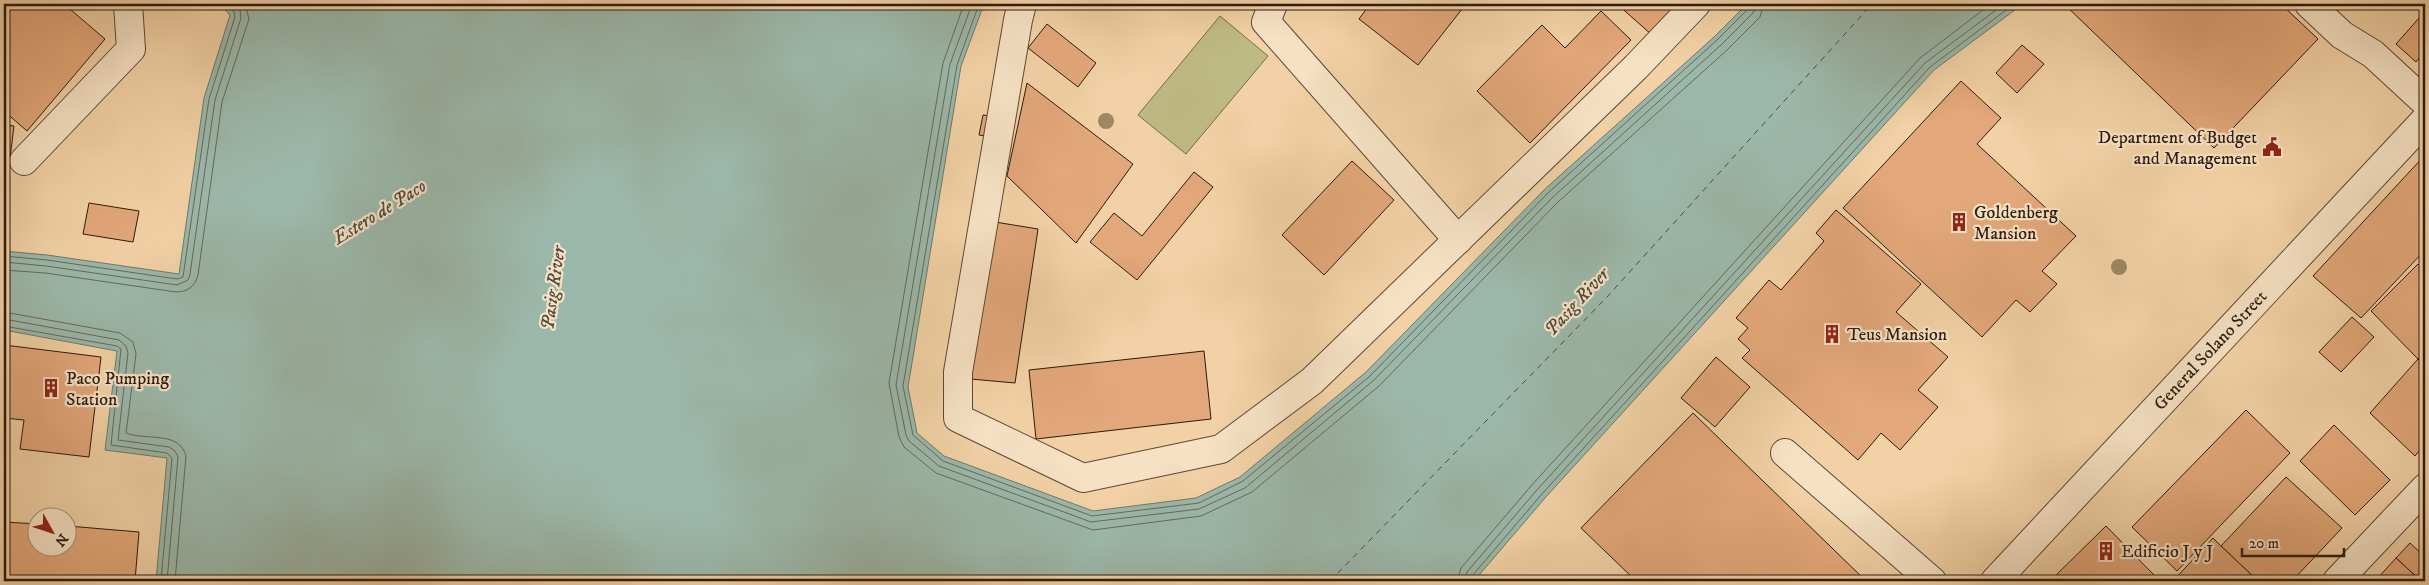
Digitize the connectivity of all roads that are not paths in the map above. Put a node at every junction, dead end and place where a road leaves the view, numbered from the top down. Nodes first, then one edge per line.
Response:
1 (128, 4) edge
2 (1022, 4) edge
3 (1273, 4) edge
4 (1696, 4) edge
5 (2309, 4) edge
6 (2425, 102) edge
7 (2425, 120) edge
8 (24, 161) dead end
9 (1458, 240) junction
10 (1785, 453) dead end
11 (2425, 488) edge
12 (1932, 581) edge
13 (1995, 581) edge
14 (2337, 581) edge

1 - 8 street
2 - 9 street
3 - 9 street
4 - 9 street
5 - 6 street
7 - 13 street, General Solano Street
10 - 12 street
11 - 14 street

